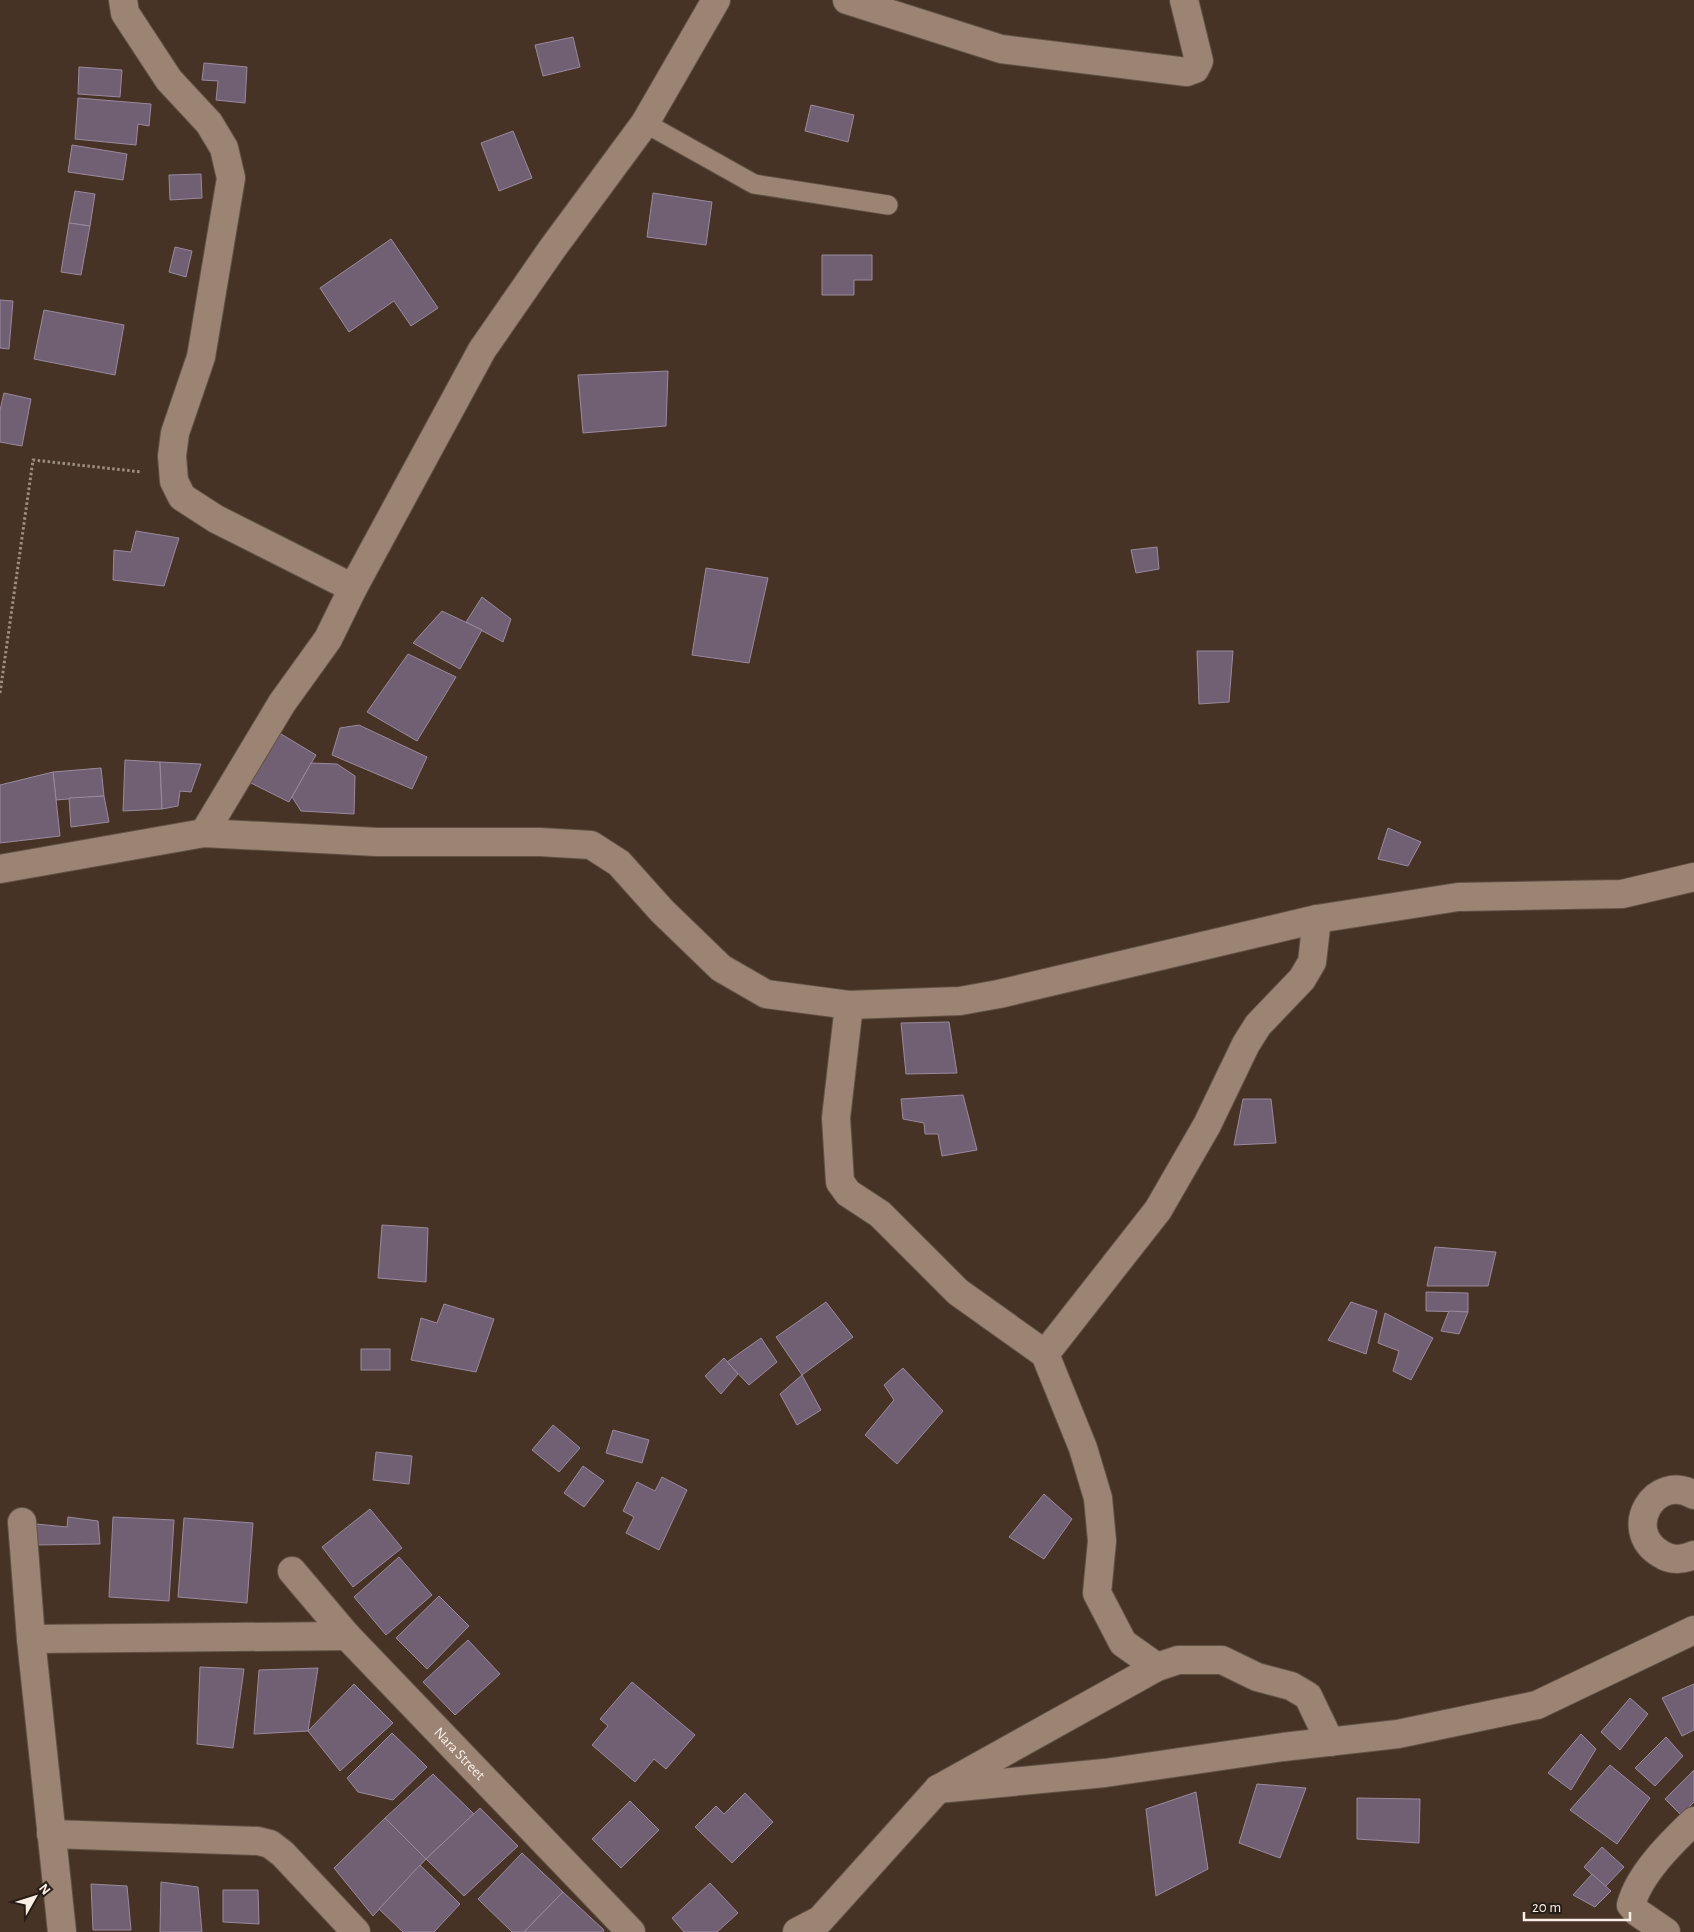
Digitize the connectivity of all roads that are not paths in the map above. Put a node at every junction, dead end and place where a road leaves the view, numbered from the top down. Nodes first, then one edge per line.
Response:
1 (123, 0) edge
2 (716, 0) edge
3 (847, 0) edge
4 (1184, 0) edge
5 (645, 123) junction
6 (888, 205) dead end
7 (353, 588) junction
8 (204, 833) junction
9 (0, 869) edge
10 (1694, 877) edge
11 (1317, 919) junction
12 (849, 1005) junction
13 (1045, 1354) junction
14 (1694, 1495) edge
15 (22, 1522) dead end
16 (1694, 1556) edge
17 (292, 1571) dead end
18 (1694, 1630) edge
19 (347, 1636) junction
20 (31, 1639) junction
21 (1157, 1668) junction
22 (1330, 1742) junction
23 (938, 1789) junction
24 (1694, 1821) edge
25 (51, 1834) junction
26 (819, 1925) edge
27 (62, 1932) edge
28 (356, 1932) edge
29 (632, 1932) edge
30 (1666, 1932) edge

1 - 7 street
2 - 5 street
3 - 4 street
5 - 6 lane
5 - 7 street
7 - 8 street
8 - 9 street
8 - 12 street
10 - 11 street
11 - 12 street
11 - 13 street
12 - 13 street
13 - 21 street
14 - 16 street
15 - 20 street
17 - 19 street, Nara Street
18 - 22 street
19 - 20 street
19 - 29 street, Nara Street
20 - 25 street
21 - 22 street
21 - 23 street
22 - 23 street
23 - 26 street
24 - 30 street
25 - 27 street
25 - 28 street

